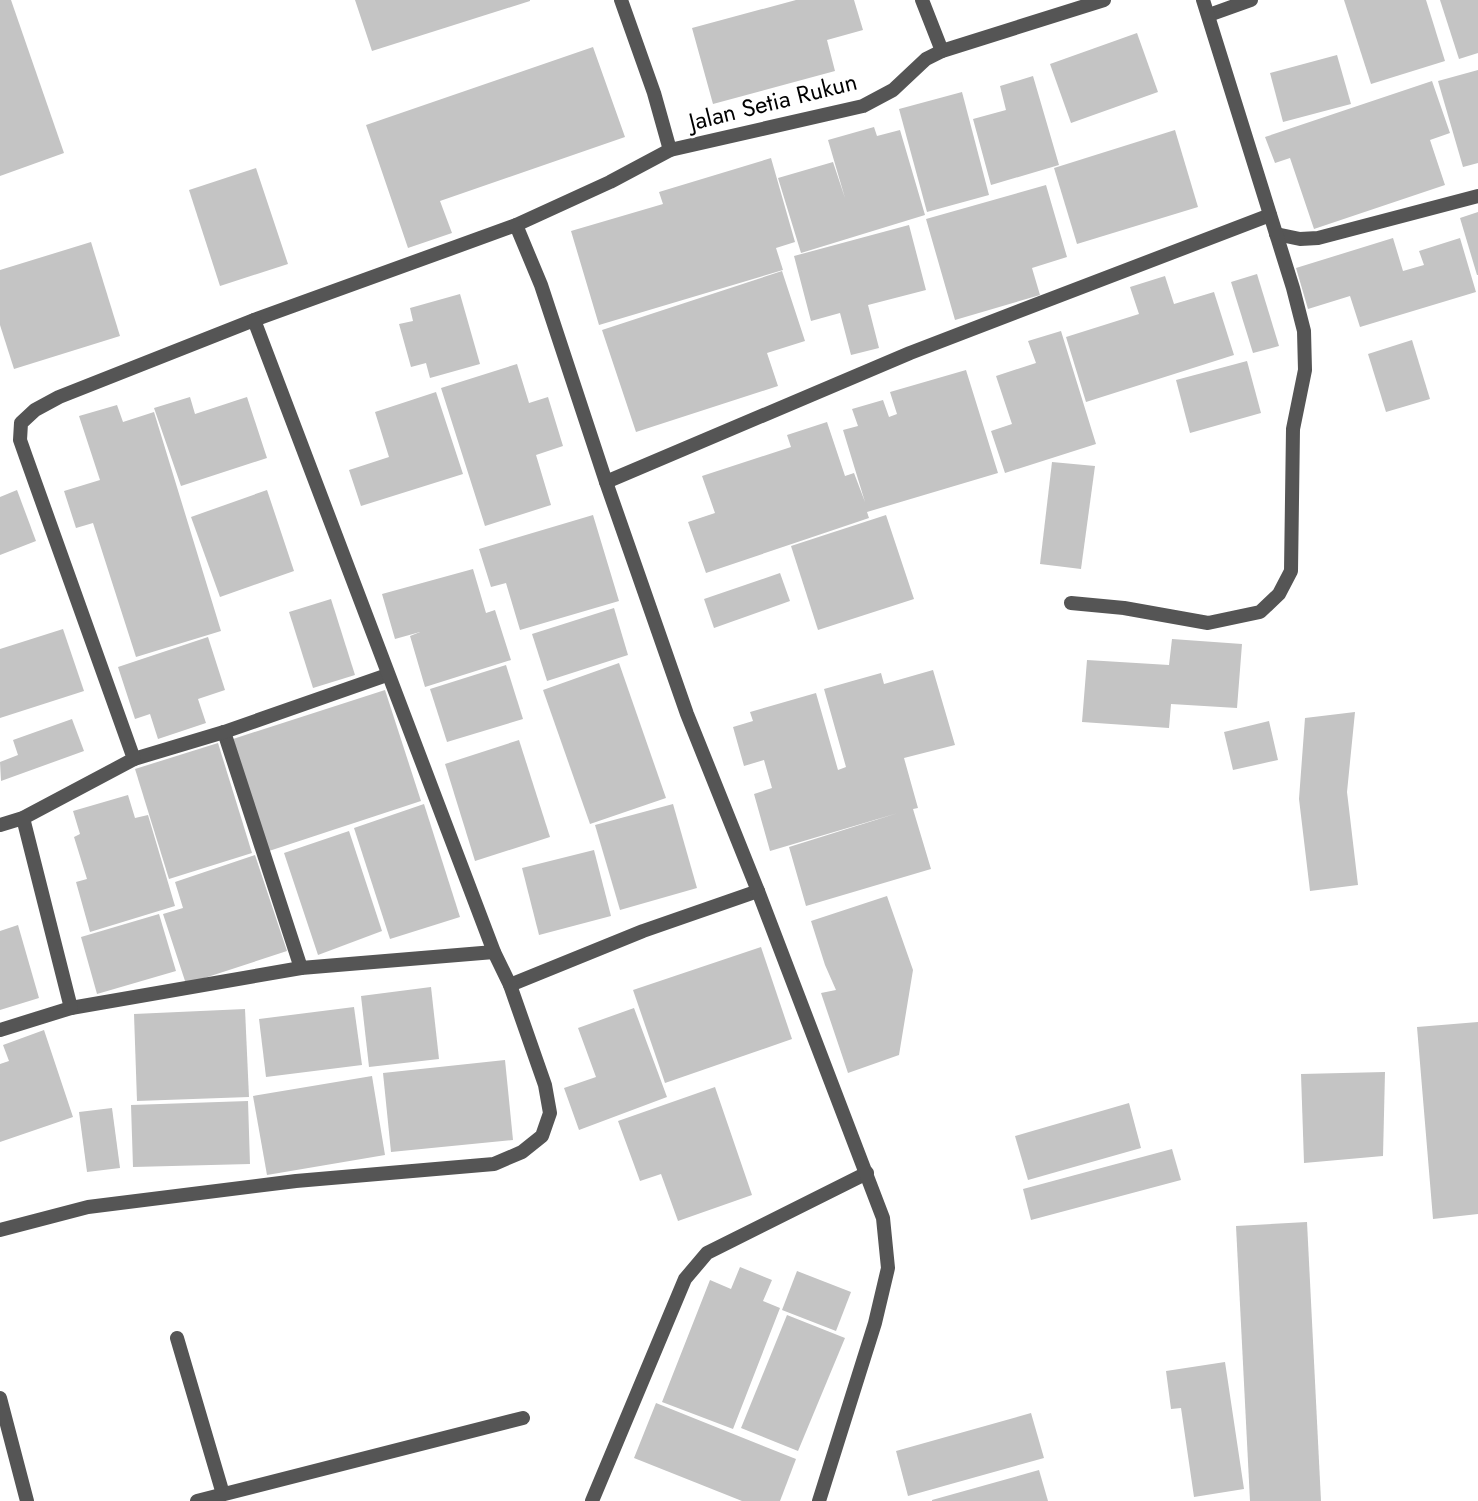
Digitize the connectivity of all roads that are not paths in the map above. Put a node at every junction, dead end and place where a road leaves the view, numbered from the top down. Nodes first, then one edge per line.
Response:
1 (621, 0) edge
2 (922, 0) edge
3 (1104, 0) edge
4 (1203, 0) edge
5 (1251, 0) edge
6 (1209, 15) junction
7 (942, 51) junction
8 (670, 150) junction
9 (1478, 196) edge
10 (1270, 215) junction
11 (516, 225) junction
12 (1276, 234) junction
13 (254, 320) junction
14 (606, 482) junction
15 (1071, 603) dead end
16 (387, 675) junction
17 (224, 732) junction
18 (134, 759) junction
19 (23, 818) junction
20 (0, 825) edge
21 (758, 891) junction
22 (494, 952) junction
23 (300, 968) junction
24 (510, 985) junction
25 (71, 1008) junction
26 (0, 1030) edge
27 (867, 1173) junction
28 (0, 1230) edge
29 (177, 1338) dead end
30 (0, 1398) edge
31 (523, 1418) dead end
32 (223, 1494) junction
33 (27, 1501) edge
34 (197, 1501) edge
35 (593, 1501) edge
36 (818, 1501) edge

1 - 8 street, Jalan Setia Rukun
2 - 7 street
3 - 7 street, Jalan Setia Rukun
4 - 6 street
5 - 6 street
6 - 10 street
7 - 8 street, Jalan Setia Rukun
8 - 11 street
9 - 12 street
10 - 12 street
10 - 14 street
11 - 13 street
11 - 14 street
12 - 15 street
13 - 16 street
13 - 18 street
14 - 21 street
16 - 17 street
16 - 22 street
17 - 18 street
17 - 23 street
18 - 19 street
19 - 20 street
19 - 25 street
21 - 24 street
21 - 27 street
22 - 23 street
22 - 24 street
23 - 25 street
24 - 28 street
25 - 26 street
27 - 35 street
27 - 36 street
29 - 32 street
30 - 33 street
31 - 32 street
32 - 34 street

